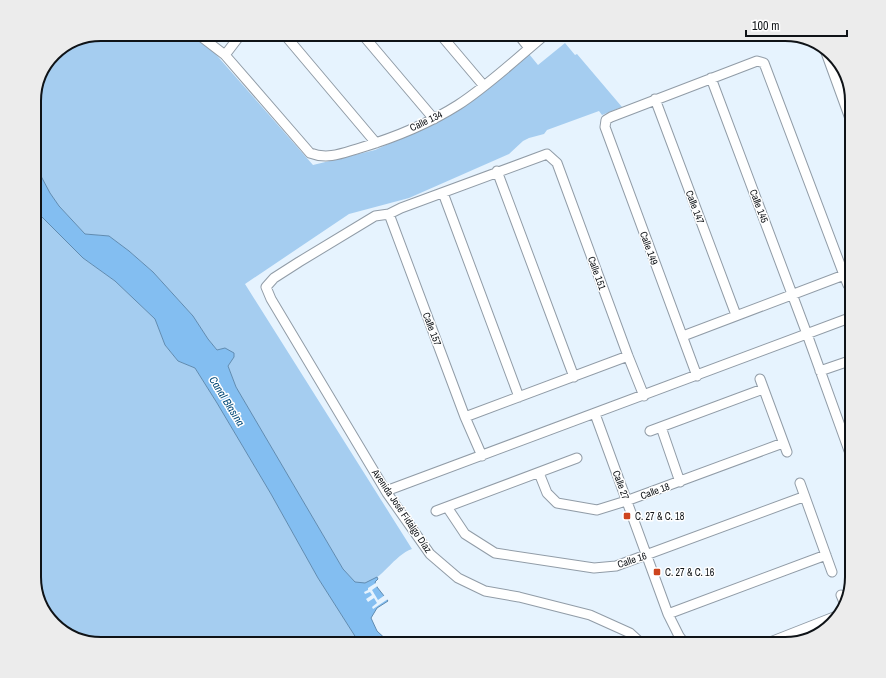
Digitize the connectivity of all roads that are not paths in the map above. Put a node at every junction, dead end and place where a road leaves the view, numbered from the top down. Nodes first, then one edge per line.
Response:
1 (207, 41) edge
2 (236, 41) edge
3 (290, 41) edge
4 (368, 41) edge
5 (446, 41) edge
6 (524, 41) edge
7 (538, 41) edge
8 (529, 48) junction
9 (225, 55) junction
10 (830, 61) edge
11 (711, 78) junction
12 (484, 86) junction
13 (655, 99) junction
14 (845, 104) edge
15 (434, 119) junction
16 (376, 143) junction
17 (497, 171) junction
18 (443, 193) junction
19 (389, 214) junction
20 (844, 275) joint
21 (792, 294) junction
22 (736, 315) junction
23 (845, 320) edge
24 (807, 334) junction
25 (682, 336) junction
26 (628, 356) junction
27 (845, 362) edge
28 (820, 371) junction
29 (697, 376) junction
30 (574, 377) junction
31 (760, 379) dead end
32 (763, 389) junction
33 (644, 396) junction
34 (519, 397) junction
35 (595, 414) junction
36 (465, 417) junction
37 (661, 427) junction
38 (650, 431) dead end
39 (845, 440) edge
40 (783, 443) junction
41 (787, 452) dead end
42 (482, 456) junction
43 (577, 458) dead end
44 (539, 473) junction
45 (680, 482) junction
46 (800, 483) dead end
47 (386, 491) junction
48 (804, 497) junction
49 (626, 501) junction
50 (447, 507) junction
51 (436, 511) dead end
52 (826, 555) junction
53 (646, 556) junction
54 (832, 572) dead end
55 (668, 614) junction
56 (827, 620) edge
57 (634, 637) edge
58 (680, 637) edge
59 (783, 637) edge

1 - 9 street, Calle 134
2 - 9 street
3 - 16 street
4 - 15 street
5 - 12 street
6 - 8 street
7 - 8 street, Calle 134
8 - 12 street, Calle 134
9 - 16 street, Calle 134
10 - 14 street
11 - 13 street
11 - 20 street
11 - 21 street, Calle 145
12 - 15 street, Calle 134
13 - 22 street, Calle 147
13 - 25 street, Calle 149
15 - 16 street, Calle 134
17 - 18 street
17 - 26 street, Calle 151
17 - 30 street
18 - 19 street
18 - 34 street
19 - 36 street, Calle 157
19 - 47 street, Avenida José Fidalgo Díaz
20 - 21 street
21 - 22 street
21 - 24 street, Calle 145
22 - 25 street
23 - 24 street
24 - 28 street, Calle 145
24 - 29 street
25 - 29 street, Calle 149
26 - 30 street
26 - 33 street, Calle 151
27 - 28 street
28 - 39 street, Calle 145
29 - 33 street
30 - 34 street
31 - 32 street
32 - 37 street
32 - 40 street
33 - 35 street
34 - 36 street
35 - 42 street
35 - 49 street, Calle 27
36 - 42 street, Calle 157
37 - 38 street
37 - 45 street
40 - 41 street
40 - 45 street, Calle 18
42 - 47 street
43 - 44 street
44 - 49 street, Calle 18
44 - 50 street
45 - 49 street, Calle 18
46 - 48 street
47 - 57 street, Avenida José Fidalgo Díaz
48 - 52 street
48 - 53 street, Calle 16
49 - 53 street, Calle 27
50 - 51 street
50 - 53 street, Calle 16
52 - 54 street
52 - 55 street
53 - 55 street, Calle 27
55 - 58 street, Calle 27
56 - 59 street

